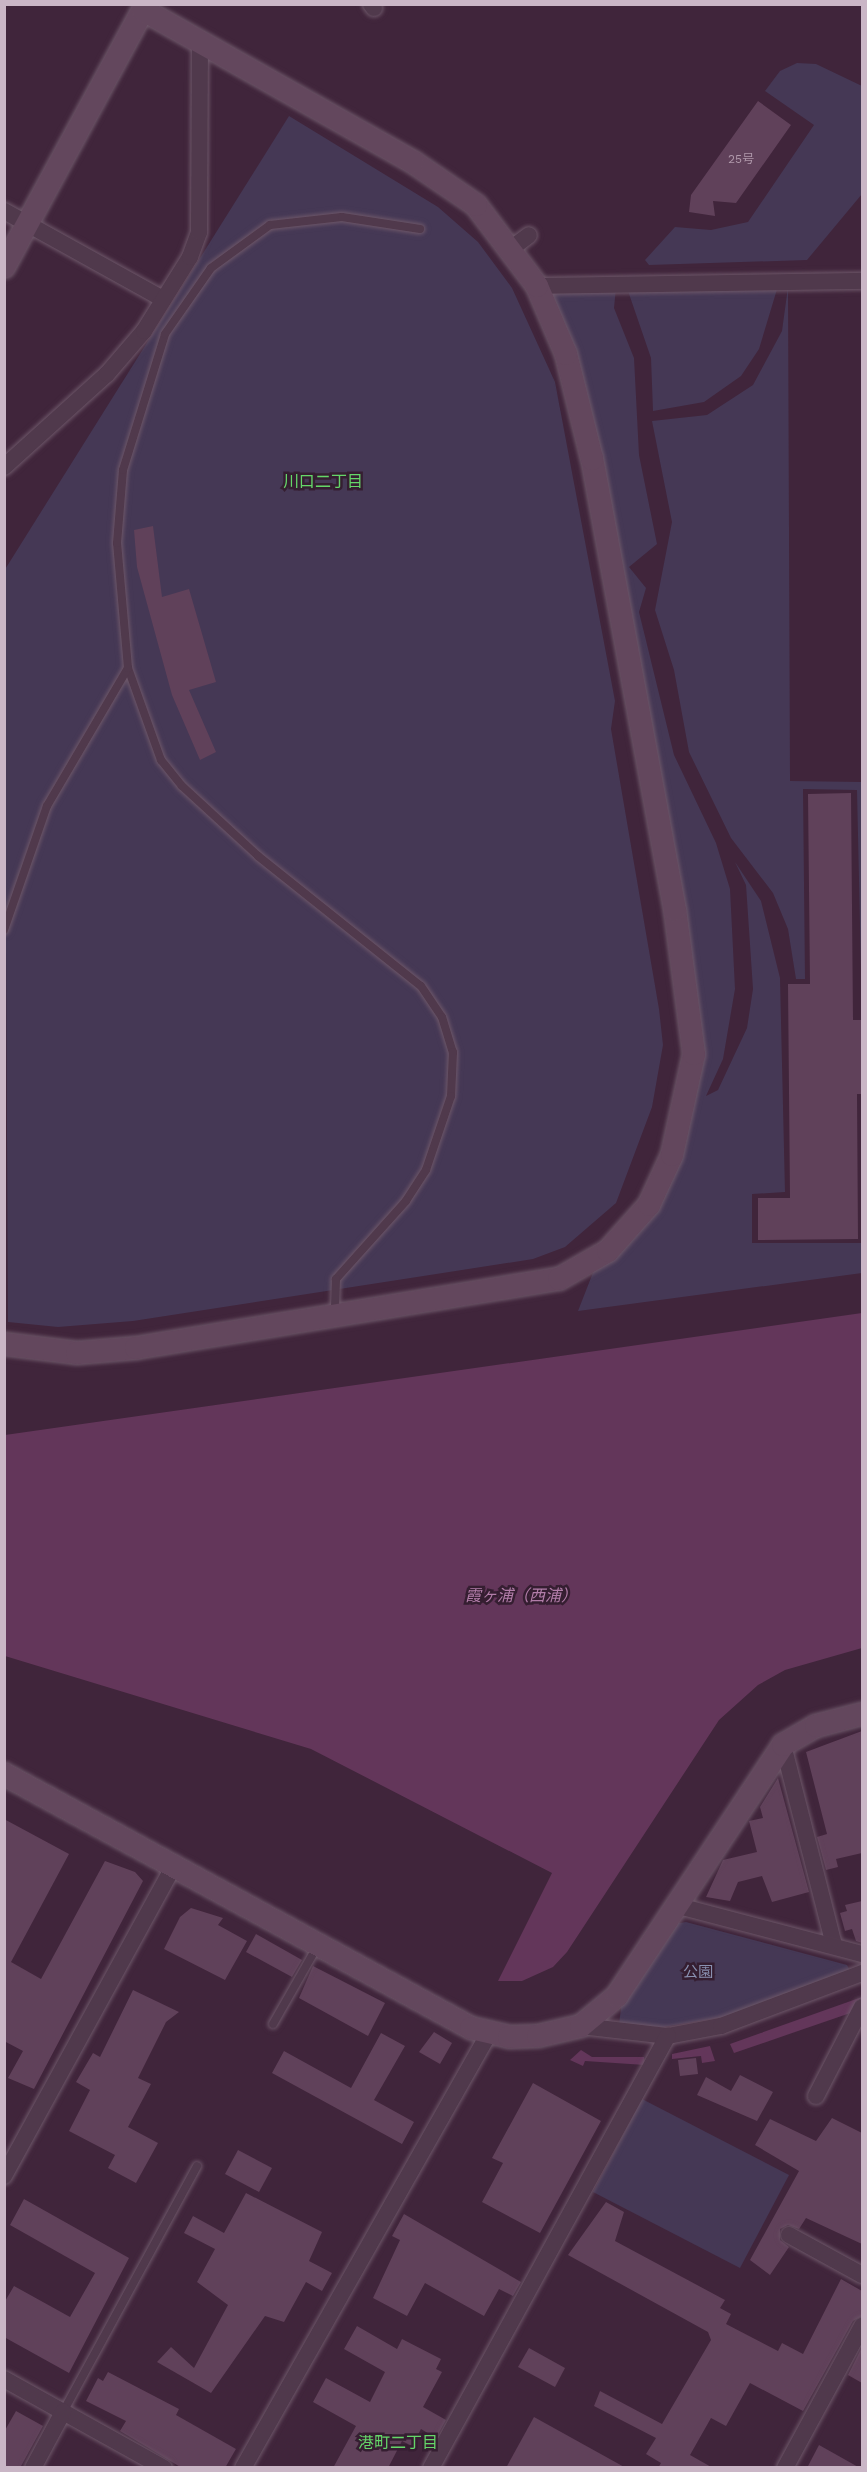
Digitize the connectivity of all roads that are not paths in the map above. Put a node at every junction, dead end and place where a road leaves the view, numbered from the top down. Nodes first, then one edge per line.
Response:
1 (144, 7) edge
2 (200, 44) junction
3 (4, 211) edge
4 (27, 223) junction
5 (420, 229) dead end
6 (4, 267) edge
7 (862, 281) edge
8 (537, 286) junction
9 (163, 299) junction
10 (4, 467) edge
11 (128, 668) junction
12 (4, 930) edge
13 (335, 1314) junction
14 (4, 1344) edge
15 (862, 1714) edge
16 (783, 1745) junction
17 (7, 1782) edge
18 (174, 1866) junction
19 (675, 1905) junction
20 (318, 1944) junction
21 (834, 1946) junction
22 (862, 1954) edge
23 (862, 1974) edge
24 (862, 2007) edge
25 (273, 2024) dead end
26 (581, 2026) junction
27 (489, 2034) junction
28 (668, 2036) junction
29 (816, 2096) dead end
30 (197, 2166) dead end
31 (4, 2176) edge
32 (789, 2235) dead end
33 (862, 2275) edge
34 (862, 2326) edge
35 (4, 2379) edge
36 (63, 2412) junction
37 (33, 2468) edge
38 (164, 2468) edge
39 (243, 2468) edge
40 (431, 2468) edge
41 (785, 2468) edge

1 - 2 street
1 - 4 street
2 - 8 street
2 - 9 street
3 - 4 street
4 - 6 street
4 - 9 street
5 - 11 lane
7 - 8 street
8 - 13 street
9 - 10 street
11 - 12 lane
11 - 13 lane
13 - 14 street
15 - 16 street
16 - 19 street
16 - 21 street
17 - 18 street
18 - 20 street
18 - 31 street
19 - 21 street
19 - 26 street
20 - 25 lane
20 - 27 street
21 - 22 street
23 - 28 street
24 - 29 street
26 - 27 street
26 - 28 street
27 - 39 street
28 - 40 street
30 - 36 lane
32 - 33 street
34 - 41 street
35 - 36 street
36 - 37 street
36 - 38 street

